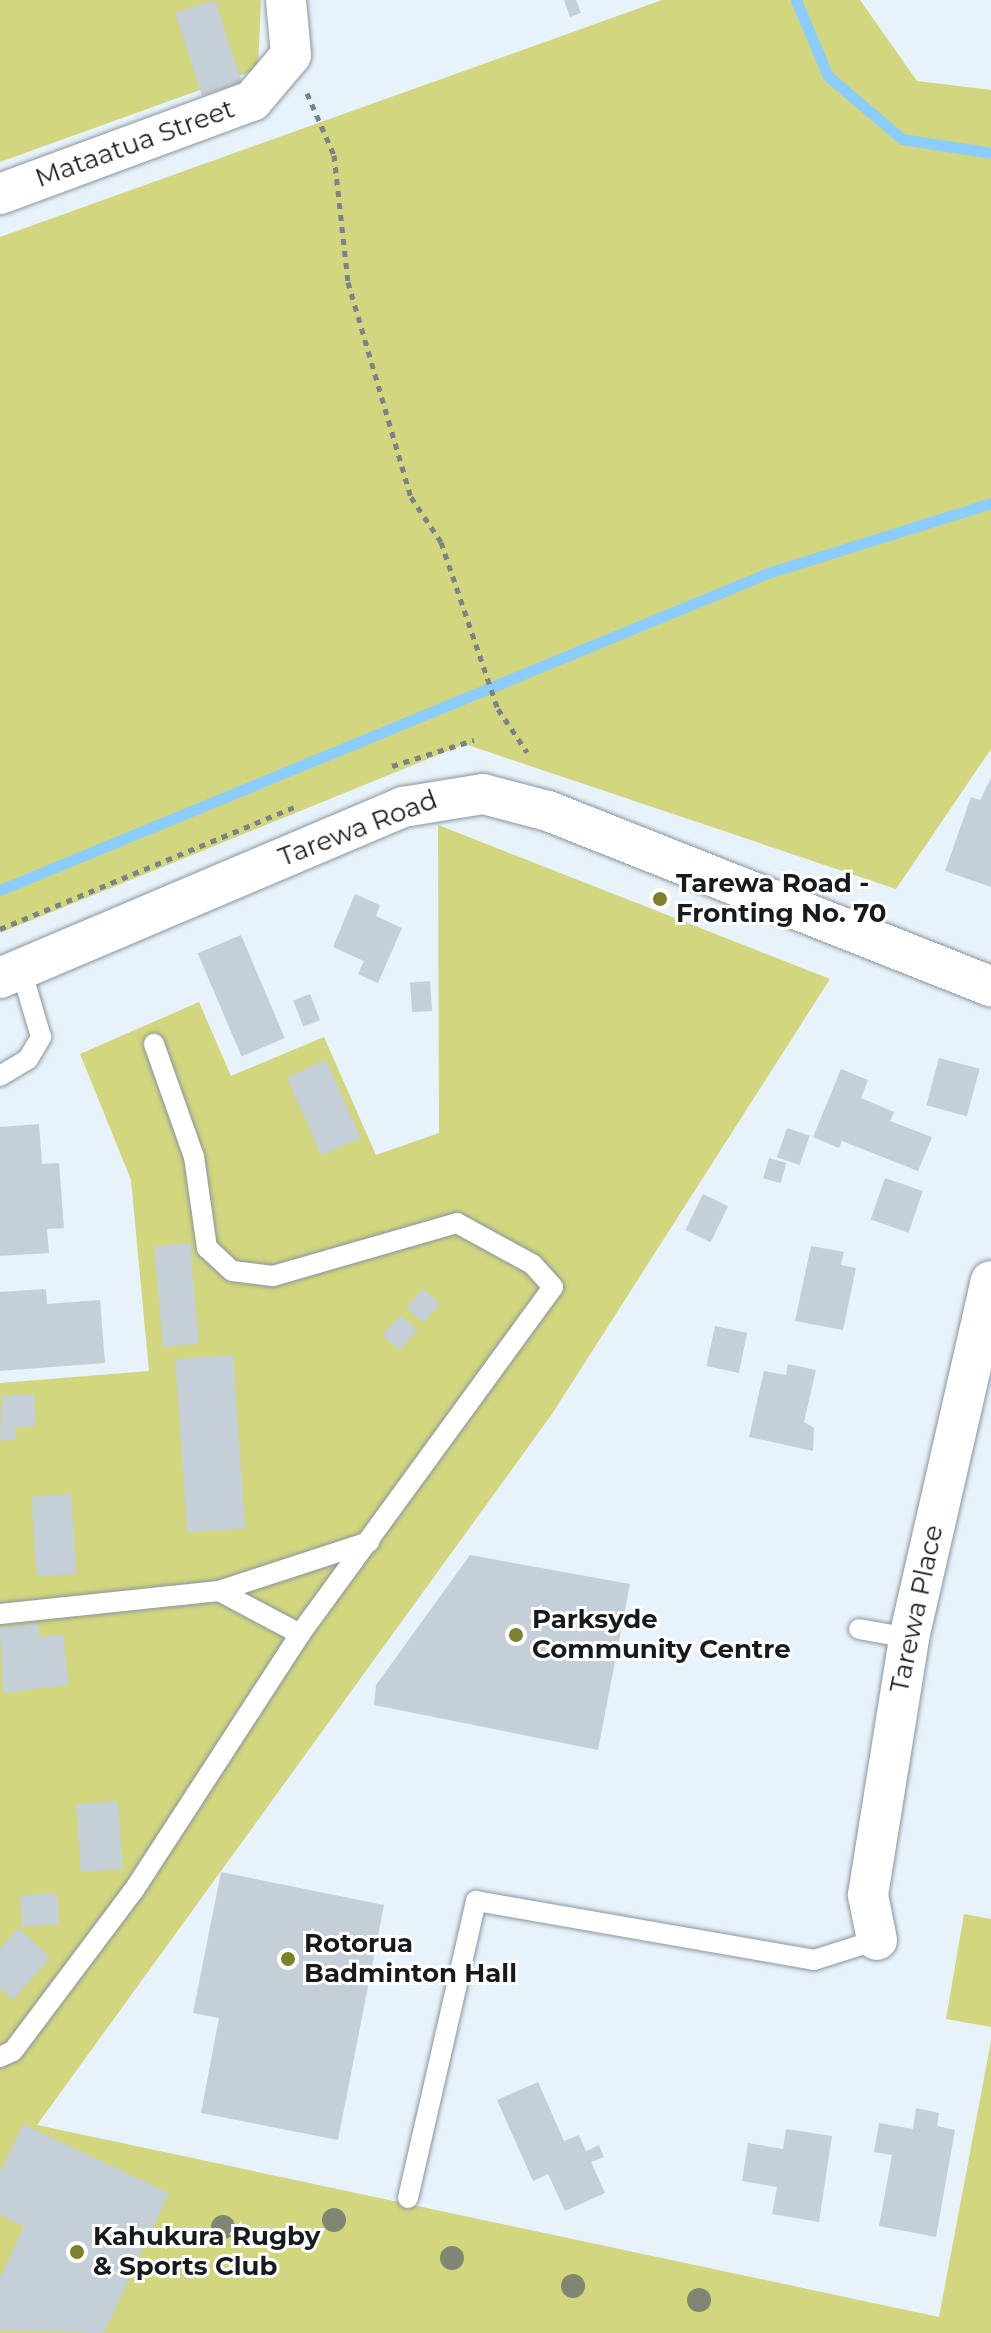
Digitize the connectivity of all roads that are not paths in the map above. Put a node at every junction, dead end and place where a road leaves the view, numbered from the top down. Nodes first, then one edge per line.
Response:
1 (286, 0) edge
2 (0, 194) edge
3 (10, 974) edge
4 (991, 986) edge
5 (154, 1044) dead end
6 (0, 1076) edge
7 (991, 1281) edge
8 (369, 1542) junction
9 (219, 1591) junction
10 (0, 1614) edge
11 (859, 1629) dead end
12 (300, 1634) junction
13 (909, 1638) junction
14 (877, 1940) joint
15 (0, 2057) edge
16 (408, 2198) dead end

1 - 2 street, Mataatua Street
3 - 4 street, Tarewa Road
3 - 6 lane
5 - 8 lane
7 - 13 street, Tarewa Place
8 - 9 lane
8 - 12 lane
9 - 10 lane
9 - 12 lane
11 - 13 lane
12 - 15 lane
13 - 14 street, Tarewa Place
14 - 16 lane

